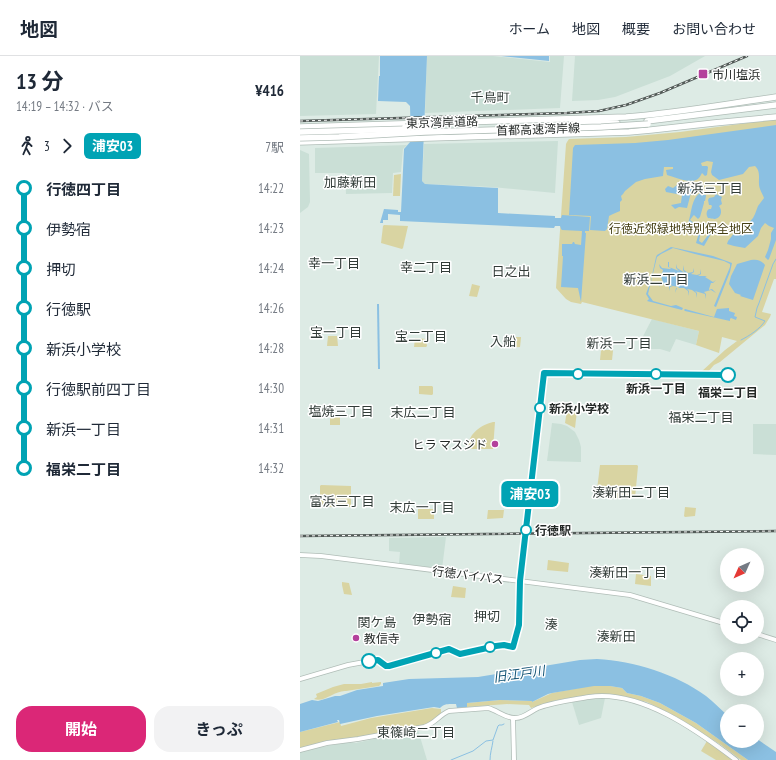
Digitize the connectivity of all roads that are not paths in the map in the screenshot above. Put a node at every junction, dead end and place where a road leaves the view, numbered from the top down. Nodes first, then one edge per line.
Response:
1 (776, 97) edge
2 (751, 101) junction
3 (776, 105) edge
4 (776, 108) edge
5 (776, 117) edge
6 (464, 120) junction
7 (751, 120) junction
8 (515, 121) junction
9 (438, 122) junction
10 (394, 123) junction
11 (617, 123) junction
12 (648, 123) junction
13 (300, 125) edge
14 (362, 125) junction
15 (428, 128) junction
16 (572, 128) junction
17 (338, 131) junction
18 (300, 132) edge
19 (471, 137) junction
20 (300, 138) edge
21 (429, 138) junction
22 (463, 138) junction
23 (390, 141) junction
24 (300, 143) edge
25 (300, 555) edge
26 (520, 581) junction
27 (720, 622) edge
28 (764, 636) edge
29 (776, 640) edge
30 (300, 679) edge
31 (513, 718) junction
32 (300, 750) edge
33 (514, 760) edge
34 (736, 760) edge

1 - 2 highway, 東京湾岸道路
2 - 6 highway, 東京湾岸道路
2 - 8 highway, 東京湾岸道路
3 - 12 highway, 首都高速湾岸線
4 - 12 highway, 首都高速湾岸線
5 - 7 highway, 東京湾岸道路
6 - 8 highway, 東京湾岸道路
6 - 9 highway, 東京湾岸道路
6 - 10 highway, 東京湾岸道路
7 - 19 highway, 東京湾岸道路
7 - 22 highway, 東京湾岸道路
8 - 11 highway
9 - 10 highway
9 - 13 highway, 東京湾岸道路
10 - 14 highway, 東京湾岸道路
10 - 14 highway
10 - 17 highway, bridge
11 - 12 highway, 首都高速湾岸線, bridge
11 - 15 highway, 首都高速湾岸線
12 - 16 highway, 首都高速湾岸線, bridge
13 - 14 highway, 東京湾岸道路
14 - 15 highway, bridge
15 - 17 highway, 首都高速湾岸線, bridge
16 - 19 highway, bridge
16 - 20 highway, 首都高速湾岸線, bridge
17 - 18 highway, 首都高速湾岸線, bridge
19 - 22 highway, 東京湾岸道路
21 - 22 highway, 東京湾岸道路
21 - 23 highway
21 - 24 highway, 東京湾岸道路
22 - 23 highway, 東京湾岸道路
23 - 24 highway, 東京湾岸道路
25 - 26 main road, 行徳バイパス
26 - 27 main road, 行徳バイパス
26 - 30 main road
28 - 29 main road
31 - 32 main road
31 - 33 main road
31 - 34 main road

